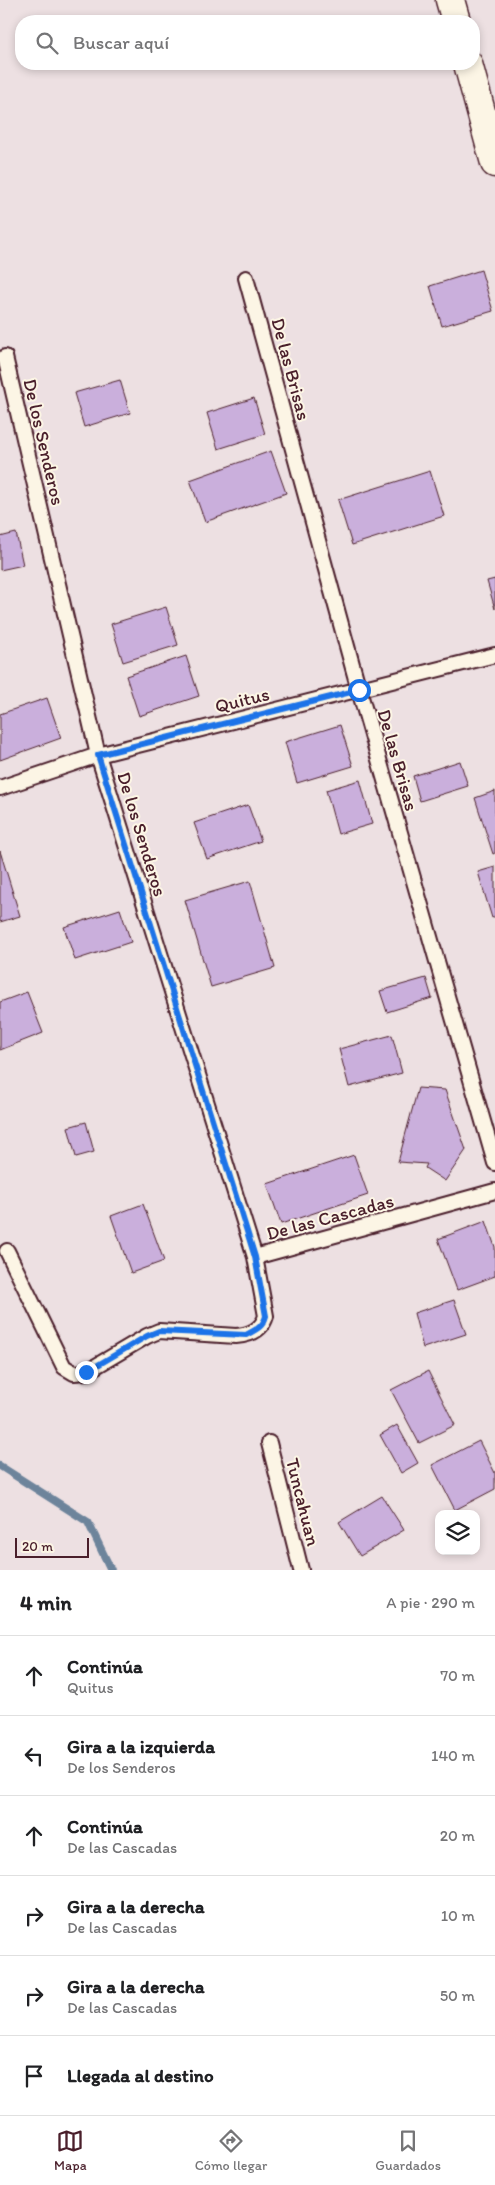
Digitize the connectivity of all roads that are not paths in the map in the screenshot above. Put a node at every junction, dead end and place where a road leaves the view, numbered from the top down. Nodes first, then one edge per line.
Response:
1 (450, 0) edge
2 (454, 15) edge
3 (470, 70) edge
4 (495, 163) edge
5 (246, 278) dead end
6 (5, 357) dead end
7 (495, 655) edge
8 (359, 690) junction
9 (98, 755) junction
10 (0, 788) edge
11 (495, 1164) edge
12 (495, 1190) edge
13 (8, 1251) dead end
14 (255, 1257) junction
15 (269, 1443) dead end
16 (301, 1570) edge

1 - 2 street
3 - 4 street
5 - 8 lane, De las Brisas
6 - 9 lane, De los Senderos
7 - 8 lane, Quitus
8 - 9 lane, Quitus
8 - 11 lane, De las Brisas
9 - 10 lane, Quitus
9 - 14 lane, De los Senderos
12 - 14 lane, De las Cascadas
13 - 14 lane, De las Cascadas
15 - 16 lane, Tuncahuan

